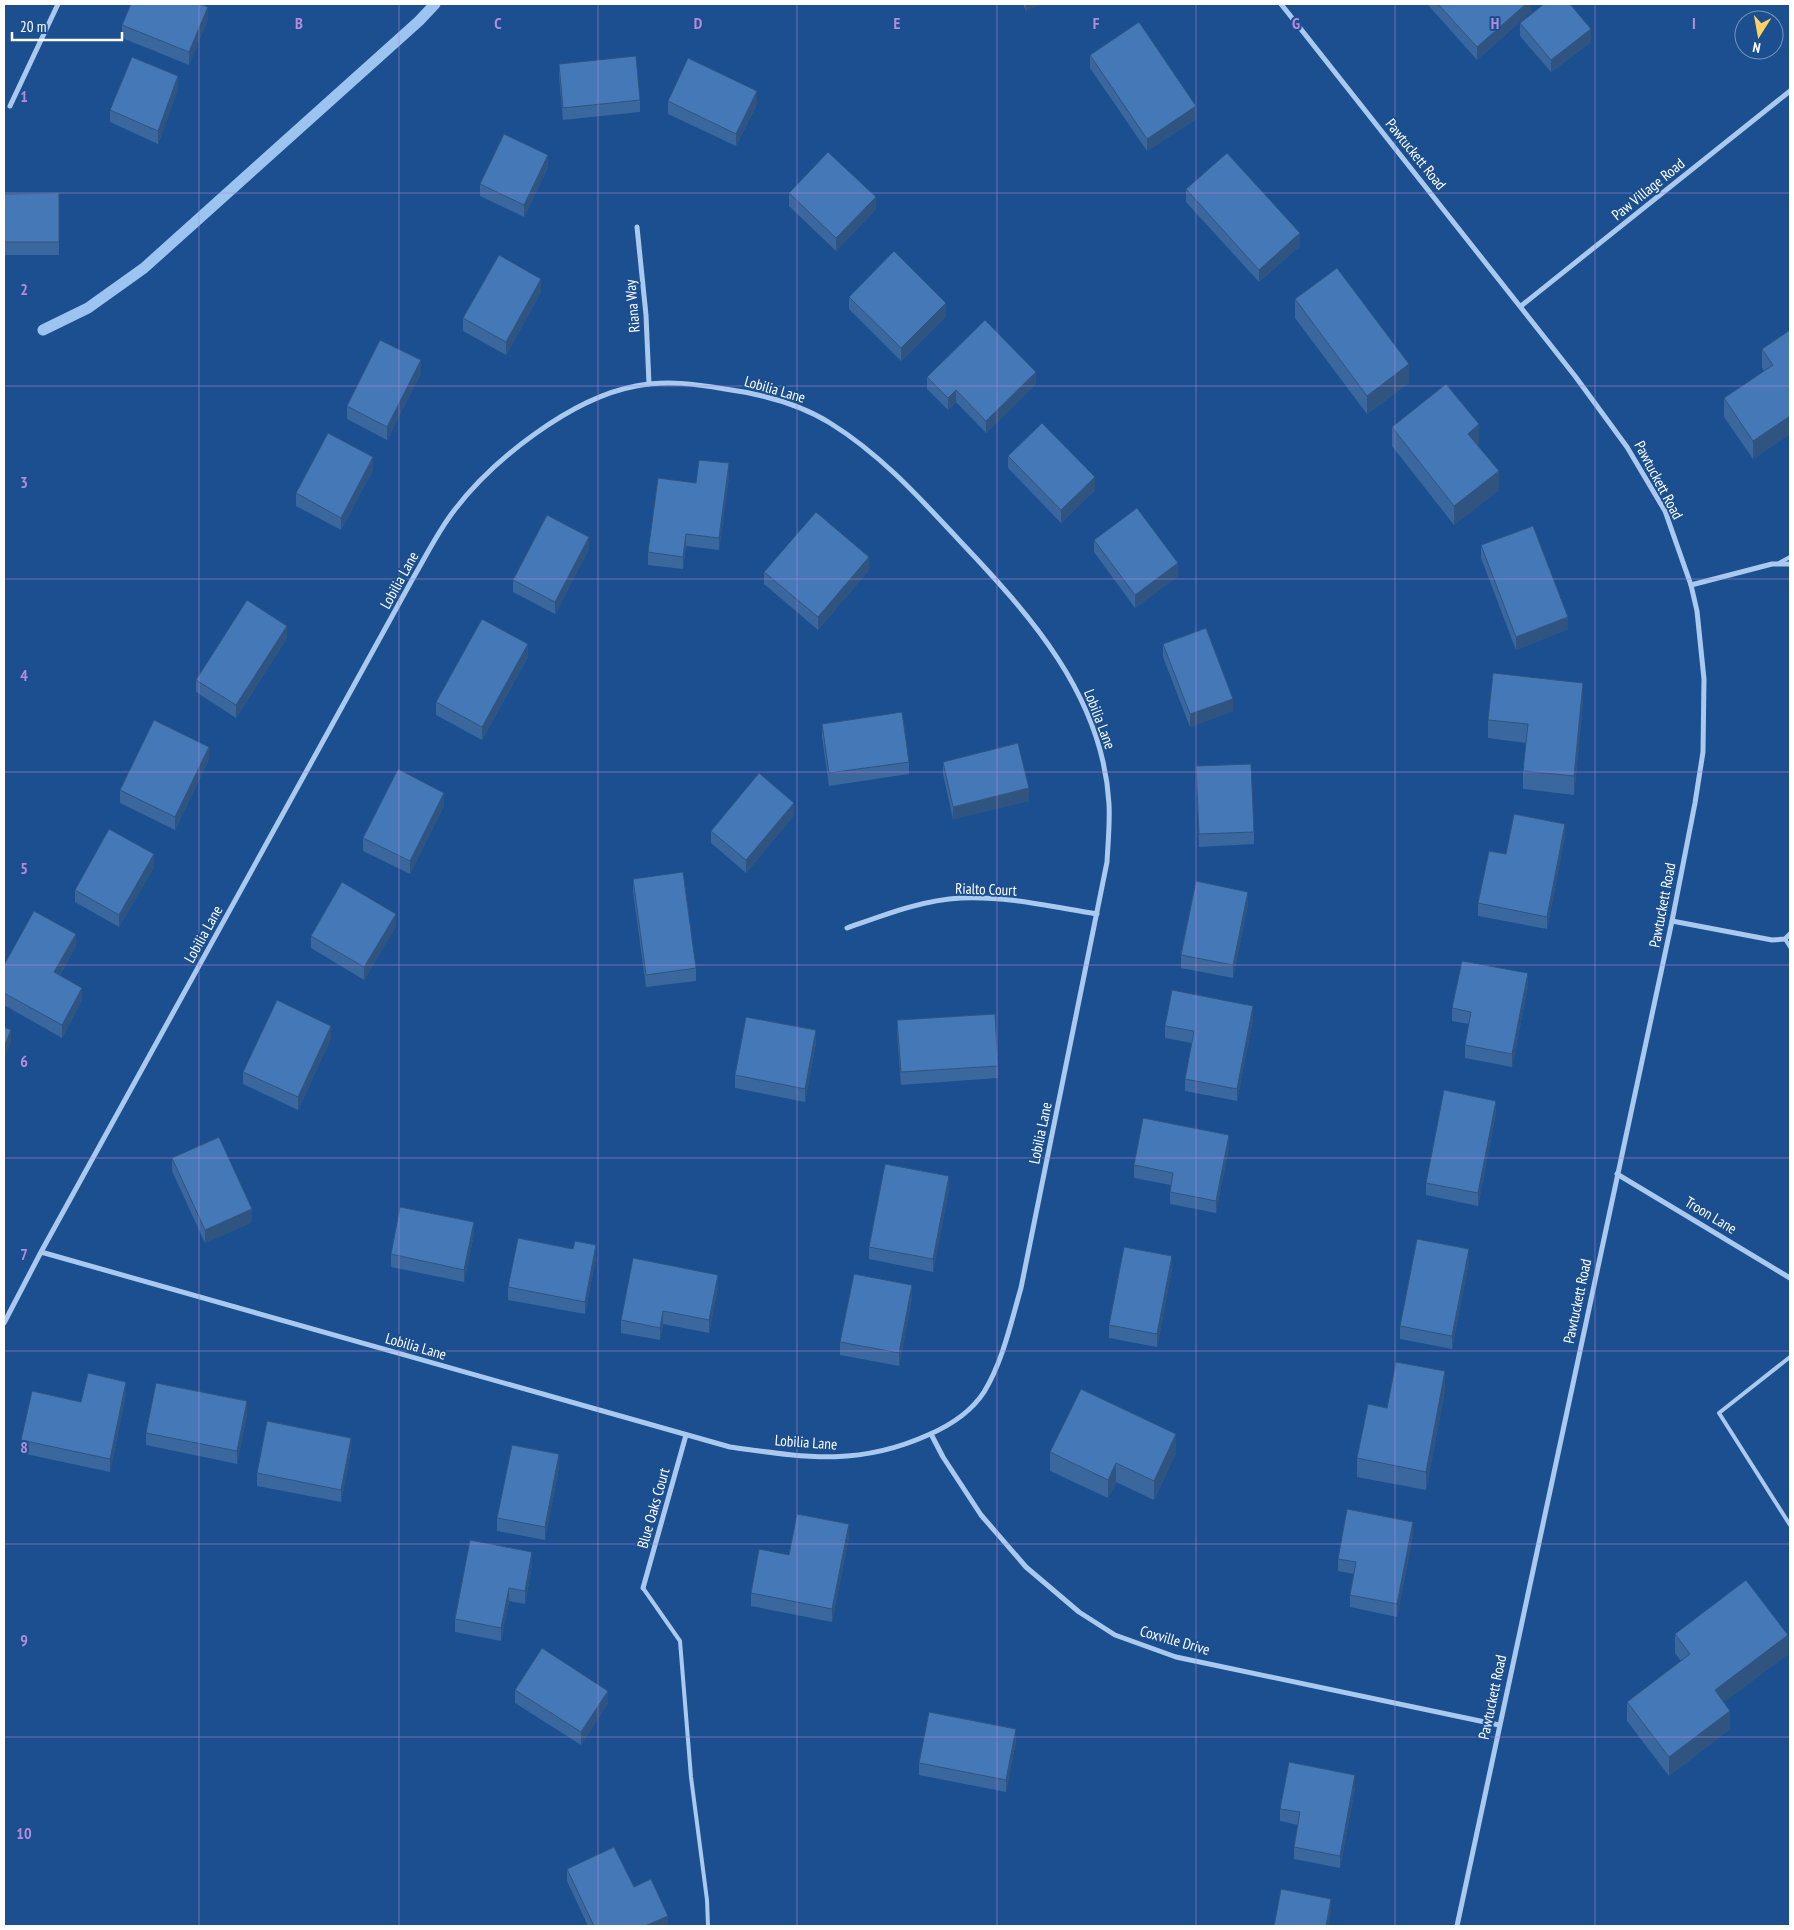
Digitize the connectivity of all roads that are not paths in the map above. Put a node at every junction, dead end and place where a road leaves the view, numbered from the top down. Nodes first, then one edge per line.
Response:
1 (58, 4) edge
2 (1281, 4) edge
3 (1790, 91) edge
4 (10, 106) dead end
5 (637, 227) dead end
6 (1521, 306) junction
7 (649, 384) junction
8 (1790, 557) edge
9 (1779, 564) junction
10 (1790, 564) edge
11 (1692, 585) junction
12 (1097, 914) junction
13 (1672, 921) junction
14 (847, 928) dead end
15 (1790, 934) edge
16 (1785, 939) junction
17 (1790, 947) edge
18 (1617, 1174) junction
19 (41, 1252) junction
20 (1790, 1278) edge
21 (4, 1323) edge
22 (1790, 1357) edge
23 (686, 1434) junction
24 (931, 1434) junction
25 (1790, 1525) edge
26 (643, 1588) joint
27 (1499, 1725) junction
28 (708, 1926) edge
29 (1457, 1926) edge

1 - 4 street
2 - 6 street, Pawtuckett Road
3 - 6 street, Paw Village Road
5 - 7 street, Riana Way
6 - 11 street, Pawtuckett Road
7 - 12 street, Lobilia Lane
7 - 19 street, Lobilia Lane
8 - 9 lane
9 - 10 street
9 - 11 street
11 - 13 street, Pawtuckett Road
12 - 14 street, Rialto Court
12 - 24 street, Lobilia Lane
13 - 16 street
13 - 18 street, Pawtuckett Road
15 - 16 street
16 - 17 lane
18 - 20 street, Troon Lane
18 - 27 street, Pawtuckett Road
19 - 21 street, Lobilia Lane
19 - 23 street, Lobilia Lane
22 - 25 lane
23 - 24 street, Lobilia Lane
23 - 26 street, Blue Oaks Court
24 - 27 street, Coxville Drive
26 - 28 lane
27 - 29 street, Pawtuckett Road

